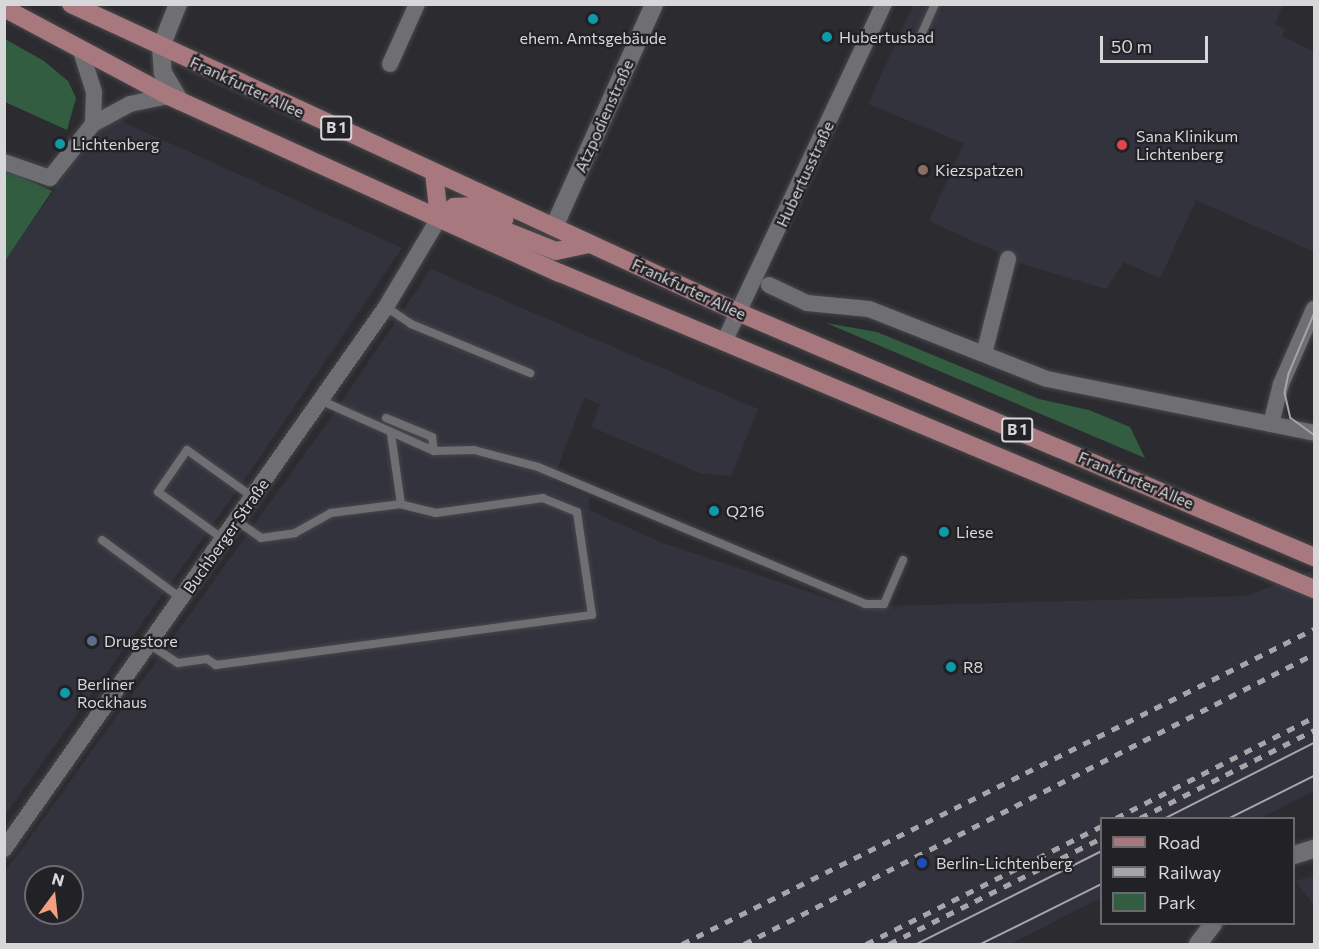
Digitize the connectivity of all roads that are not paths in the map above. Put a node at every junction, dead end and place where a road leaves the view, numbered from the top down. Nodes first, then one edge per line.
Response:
1 (71, 4) edge
2 (178, 4) edge
3 (417, 4) edge
4 (654, 4) edge
5 (884, 4) edge
6 (935, 4) edge
7 (4, 8) edge
8 (922, 33) dead end
9 (161, 47) junction
10 (81, 51) junction
11 (390, 64) dead end
12 (174, 98) junction
13 (93, 124) junction
14 (4, 162) edge
15 (435, 172) junction
16 (439, 218) junction
17 (554, 226) junction
18 (590, 244) junction
19 (1008, 259) dead end
20 (769, 285) dead end
21 (386, 307) junction
22 (1314, 309) edge
23 (740, 313) junction
24 (724, 342) junction
25 (984, 354) junction
26 (530, 373) dead end
27 (320, 400) junction
28 (386, 418) dead end
29 (1271, 424) junction
30 (1314, 433) edge
31 (391, 434) junction
32 (435, 451) junction
33 (254, 498) junction
34 (401, 504) junction
35 (237, 521) junction
36 (224, 539) junction
37 (102, 540) dead end
38 (1314, 557) edge
39 (903, 560) dead end
40 (1314, 589) edge
41 (182, 599) junction
42 (150, 645) junction
43 (4, 849) edge
44 (1314, 849) edge
45 (1295, 854) edge
46 (1212, 925) edge
47 (1198, 945) edge

1 - 9 main road, Frankfurter Allee / B 1
2 - 9 street
3 - 11 street
4 - 17 street, Atzpodienstraße
5 - 23 street, Hubertusstraße
6 - 8 lane
7 - 10 main road, Frankfurter Allee / B 1
9 - 12 street
9 - 15 main road, Frankfurter Allee / B 1
10 - 12 main road, Frankfurter Allee / B 1
10 - 13 street
12 - 13 street
12 - 16 main road, Frankfurter Allee / B 1
13 - 14 street
15 - 16 main road
15 - 17 main road, Frankfurter Allee / B 1
16 - 17 main road
16 - 18 main road
16 - 21 street, Buchberger Straße
16 - 24 main road, Frankfurter Allee / B 1
17 - 18 main road, Frankfurter Allee / B 1
18 - 23 main road, Frankfurter Allee / B 1
19 - 25 street
20 - 25 street
21 - 26 lane
21 - 27 street, Buchberger Straße
22 - 29 street
23 - 24 street, Hubertusstraße
23 - 38 main road, Frankfurter Allee / B 1
24 - 40 main road, Frankfurter Allee / B 1
25 - 29 street
27 - 31 lane
27 - 33 street, Buchberger Straße
28 - 32 lane
29 - 30 street
31 - 32 lane
31 - 34 lane
32 - 39 lane
33 - 35 street, Buchberger Straße
33 - 36 lane
34 - 35 lane
34 - 42 lane
35 - 36 street, Buchberger Straße
36 - 41 street, Buchberger Straße
37 - 41 lane
41 - 42 street, Buchberger Straße
42 - 43 street, Buchberger Straße
44 - 45 street
46 - 47 street

